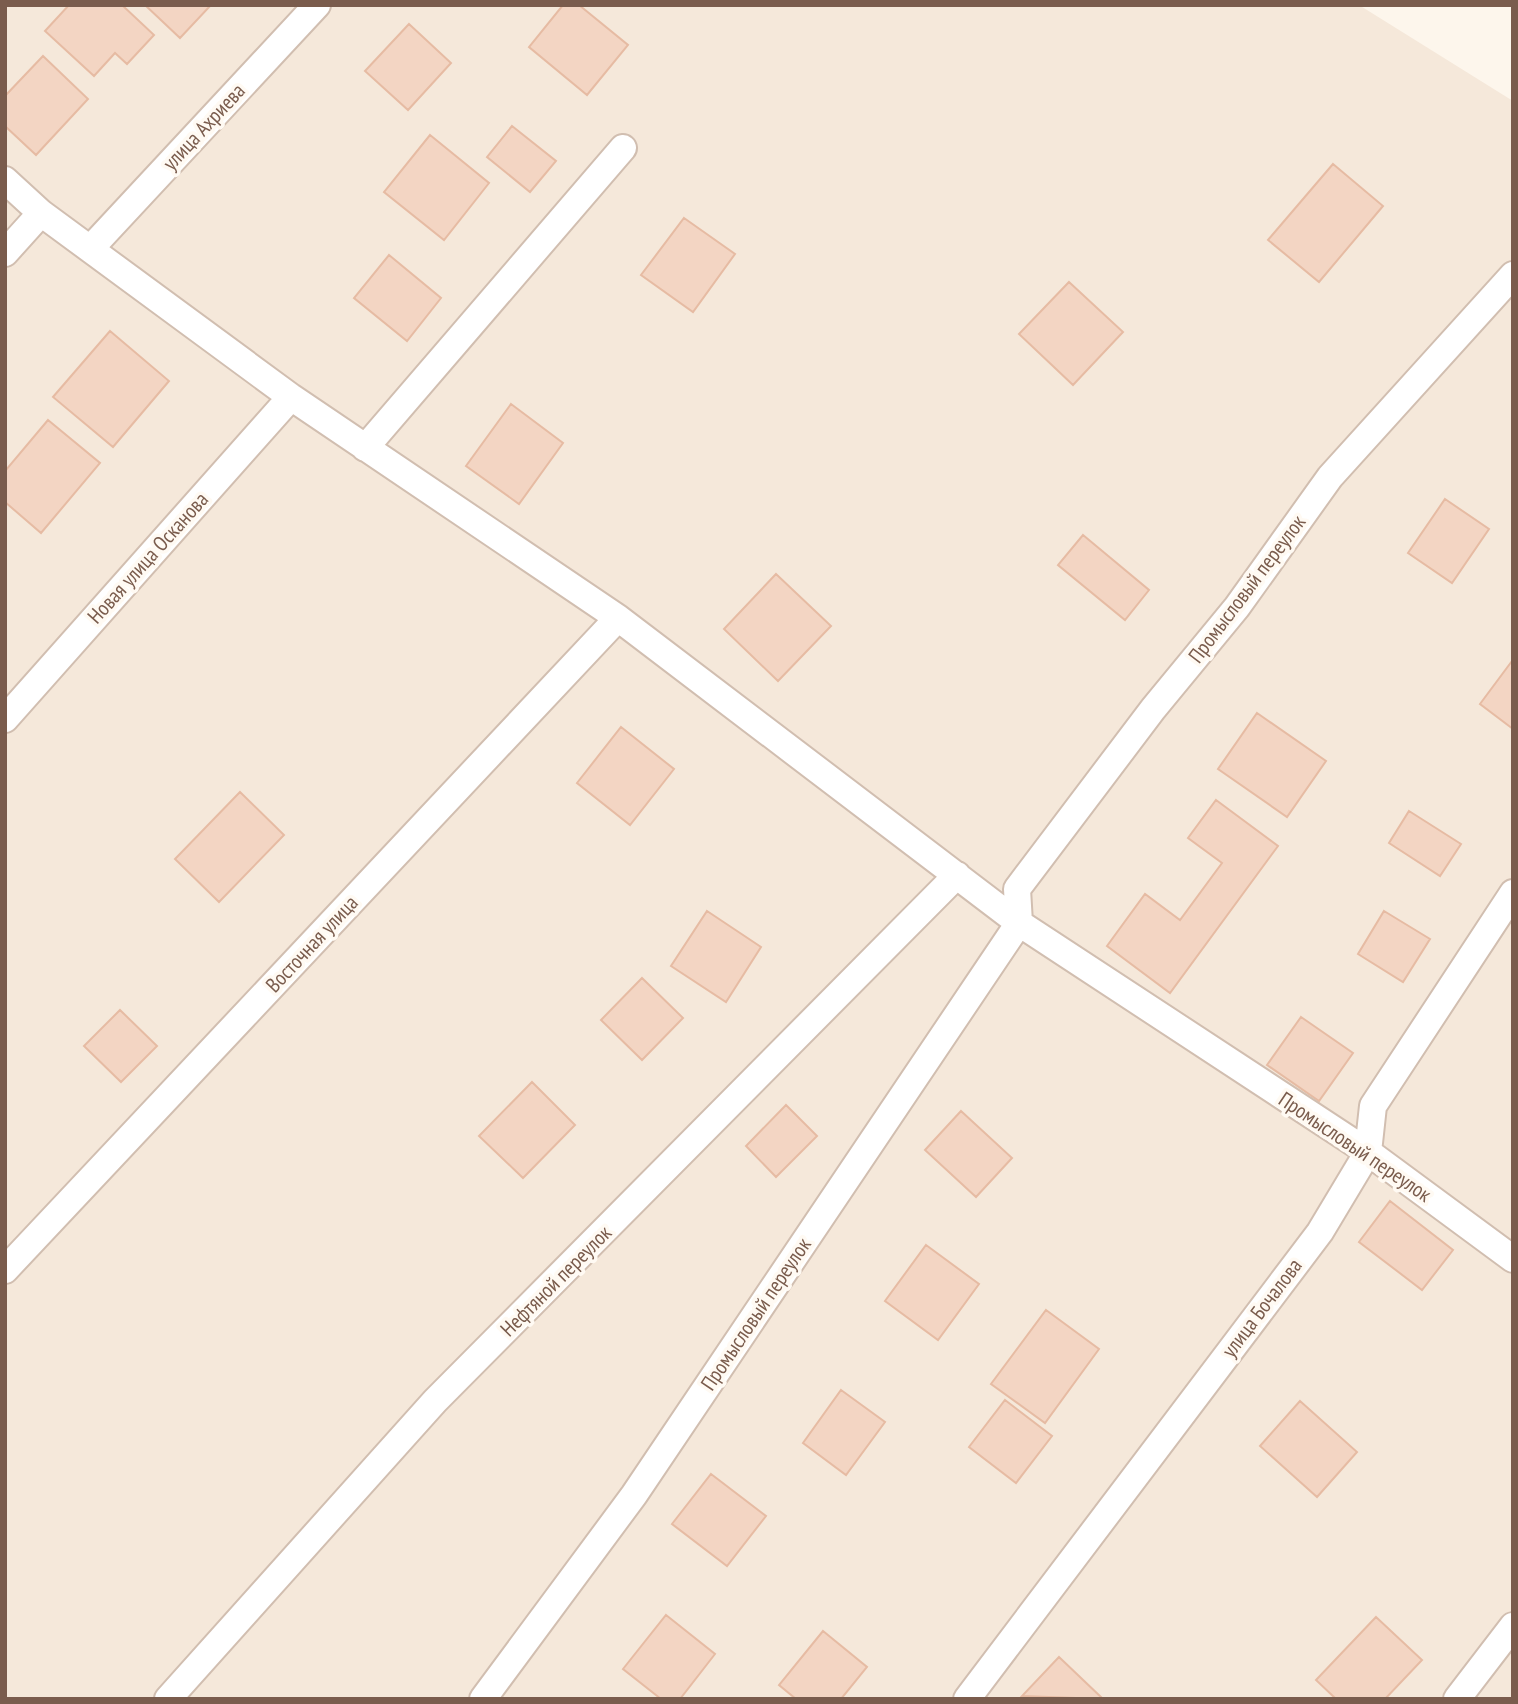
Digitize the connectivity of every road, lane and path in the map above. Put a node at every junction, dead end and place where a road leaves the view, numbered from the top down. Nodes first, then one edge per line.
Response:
1 (317, 5) edge
2 (622, 148) dead end
3 (5, 180) edge
4 (41, 213) junction
5 (90, 249) junction
6 (5, 253) edge
7 (1513, 275) edge
8 (291, 397) junction
9 (366, 448) junction
10 (618, 618) junction
11 (5, 719) edge
12 (957, 876) junction
13 (1513, 893) edge
14 (1019, 923) junction
15 (1368, 1152) junction
16 (1513, 1259) edge
17 (5, 1269) edge
18 (1513, 1626) edge
19 (169, 1699) edge
20 (483, 1699) edge
21 (967, 1699) edge
22 (1457, 1699) edge

1 - 5 street, улица Ахриева
2 - 9 street
3 - 4 street
4 - 5 street
4 - 6 street
5 - 8 street
7 - 14 street, Промысловый переулок
8 - 9 street
8 - 11 street, Новая улица Осканова
9 - 10 street
10 - 12 street
10 - 17 street, Восточная улица
12 - 14 street
12 - 19 street, Нефтяной переулок
13 - 15 street, улица Бочалова
14 - 15 street, Промысловый переулок
14 - 20 street, Промысловый переулок
15 - 16 street, Промысловый переулок
15 - 21 street, улица Бочалова
18 - 22 street

